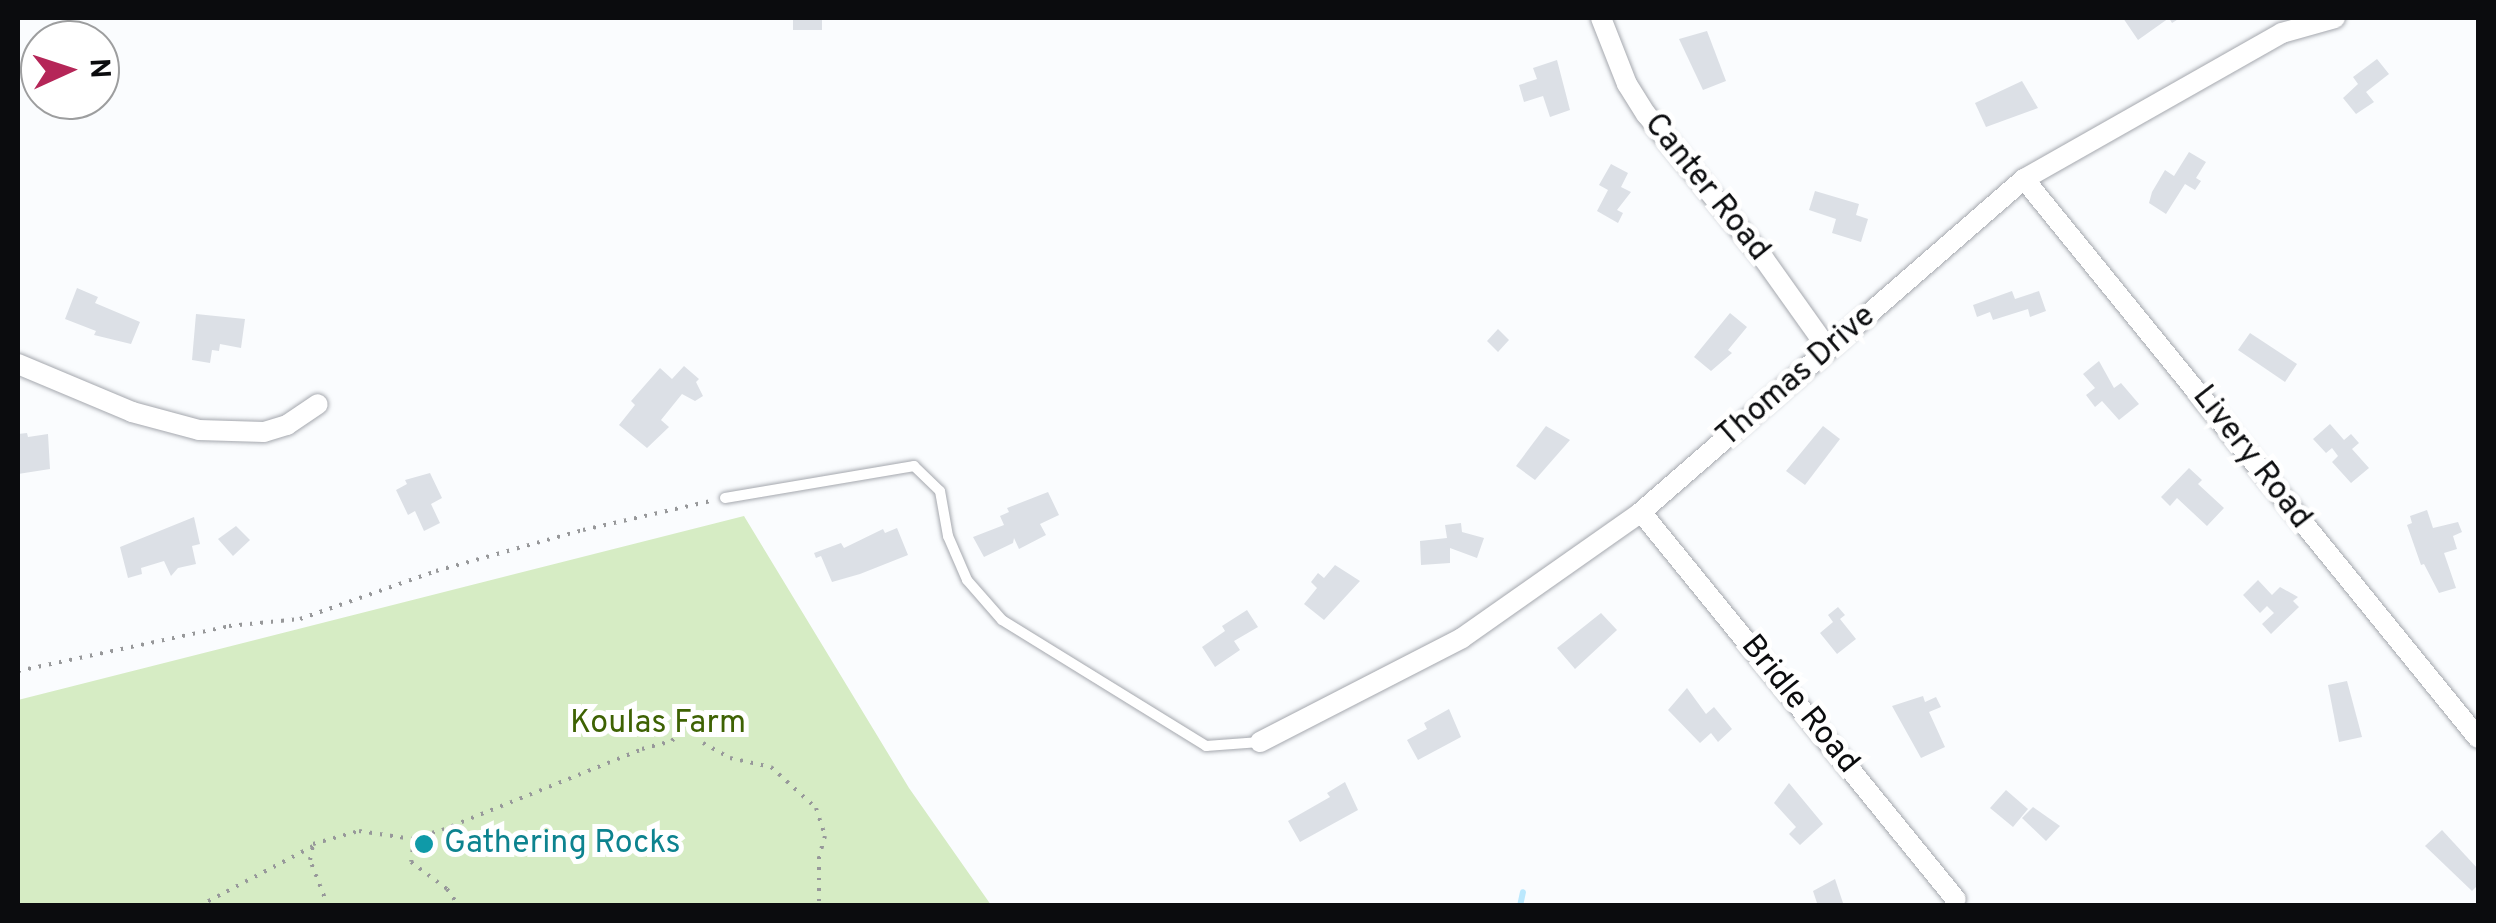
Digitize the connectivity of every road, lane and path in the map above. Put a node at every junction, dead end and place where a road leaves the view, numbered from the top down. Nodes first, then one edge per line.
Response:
1 (1601, 18) edge
2 (2334, 18) edge
3 (2024, 179) junction
4 (1828, 349) junction
5 (18, 364) edge
6 (318, 404) dead end
7 (725, 498) joint
8 (1641, 512) junction
9 (18, 671) edge
10 (2478, 738) edge
11 (1260, 742) joint
12 (412, 840) junction
13 (317, 844) junction
14 (1956, 899) dead end
15 (199, 906) edge
16 (329, 906) edge
17 (459, 906) edge
18 (819, 906) edge

1 - 4 street, Canter Road
2 - 3 street, Thomas Drive
3 - 4 street, Thomas Drive
3 - 10 street, Livery Road
4 - 8 street, Thomas Drive
5 - 6 street
7 - 9 path
7 - 11 lane
8 - 11 street, Thomas Drive
8 - 14 street, Bridle Road
12 - 13 path
12 - 17 path
12 - 18 path
13 - 15 path
13 - 16 path
13 - 18 path

